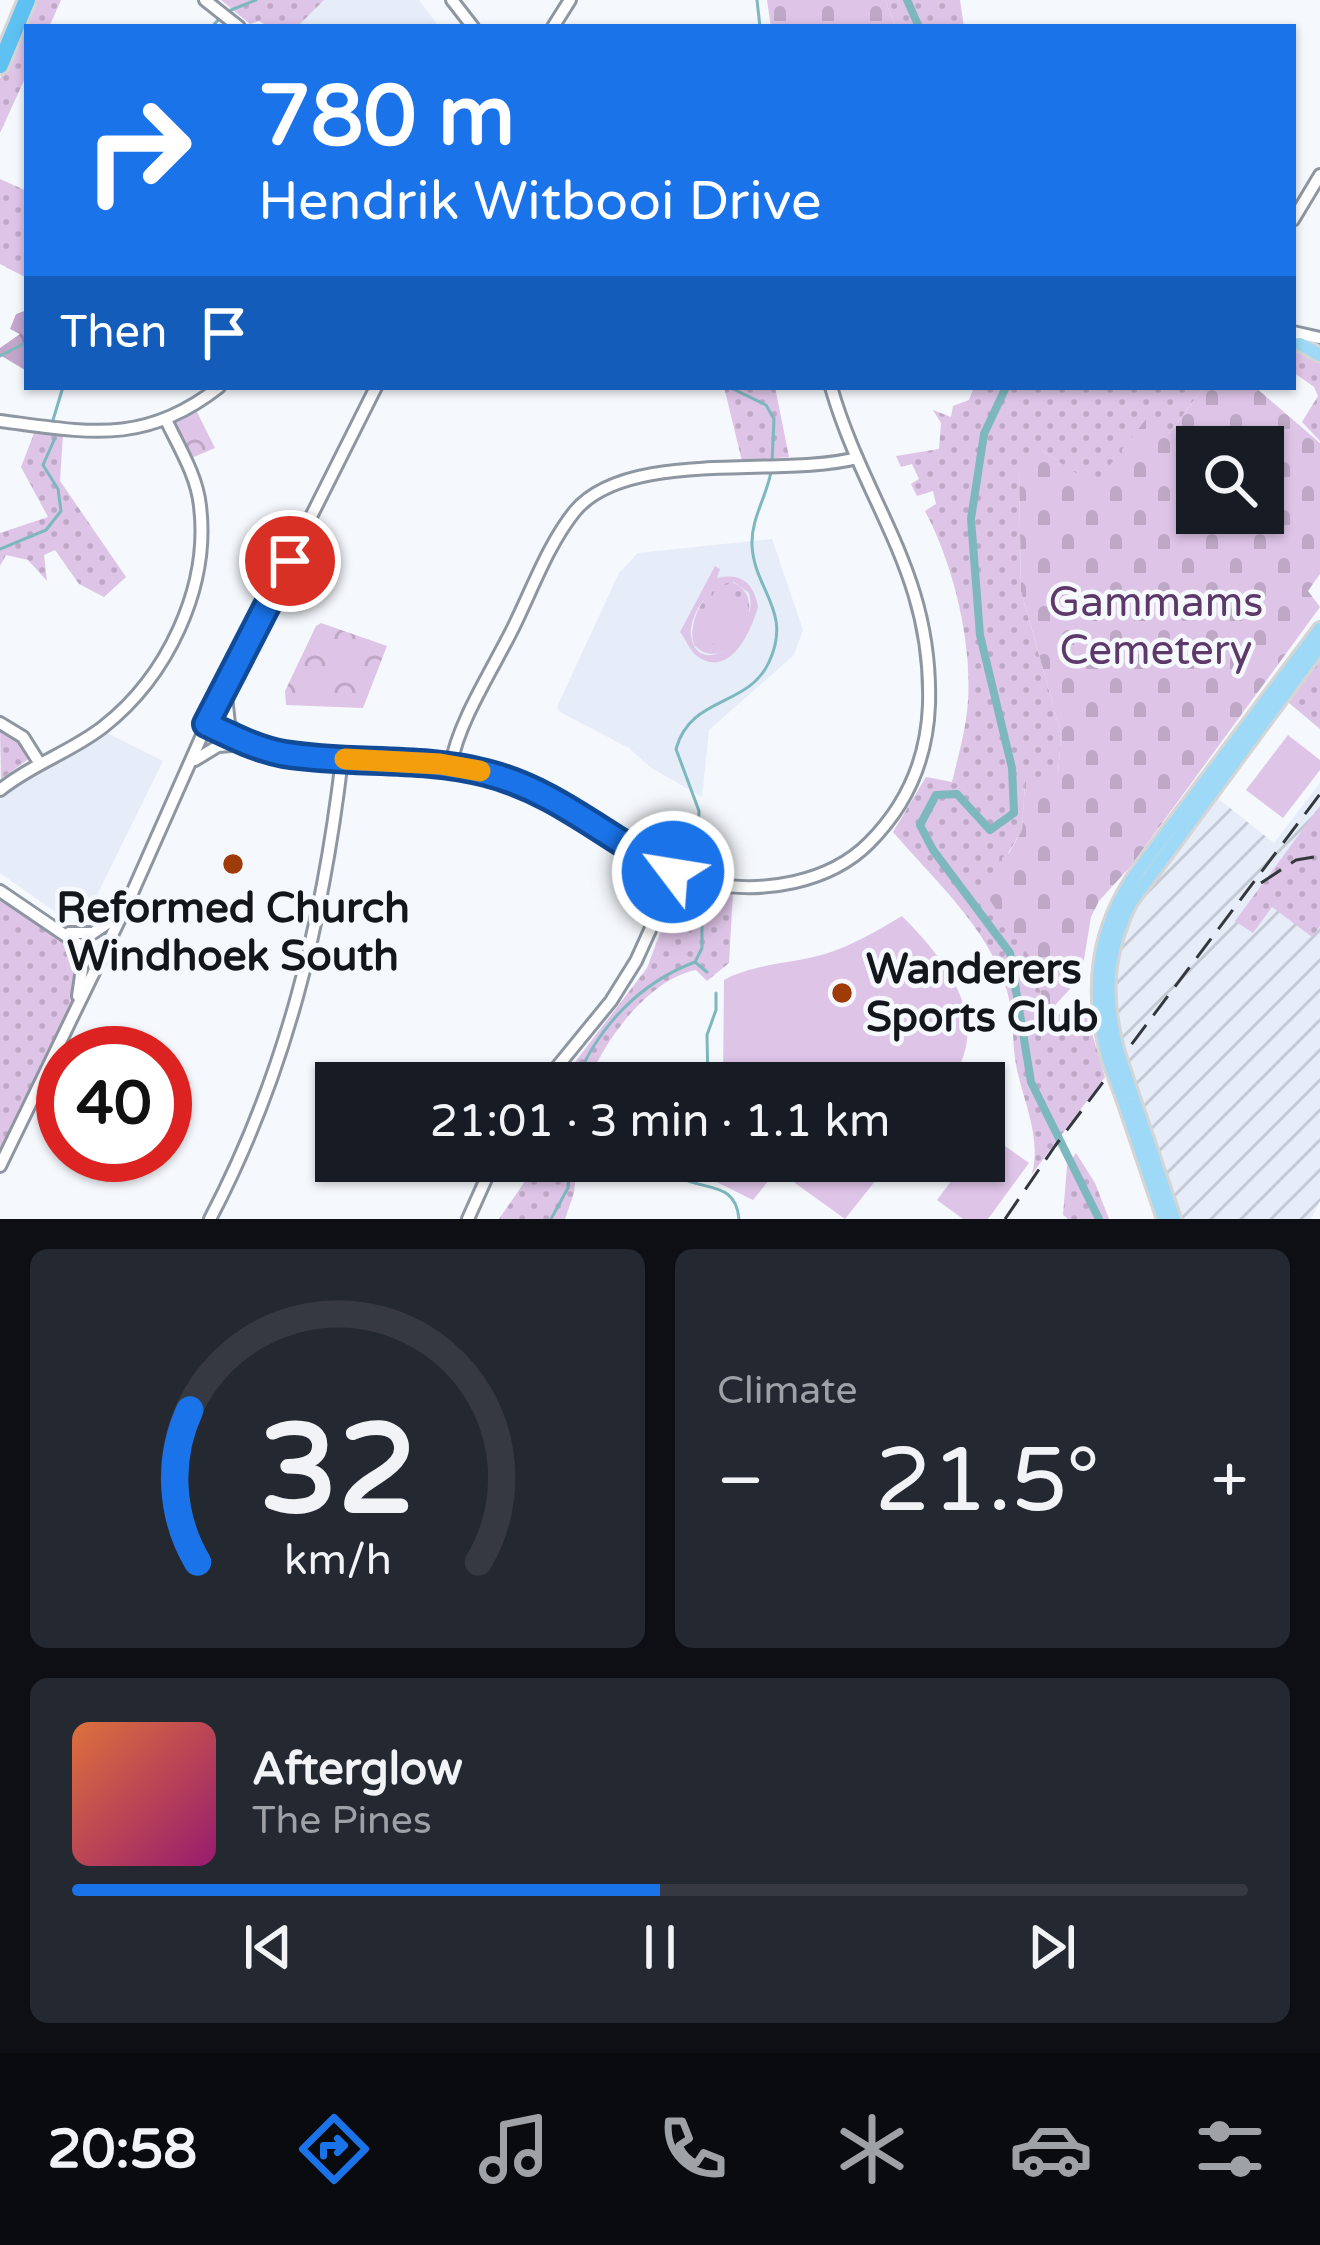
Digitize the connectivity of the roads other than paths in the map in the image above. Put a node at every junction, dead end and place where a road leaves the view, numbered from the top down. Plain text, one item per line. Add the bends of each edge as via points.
1 (27, 0) edge
2 (205, 0) edge
3 (235, 24) edge
4 (0, 65) edge
5 (1320, 175) edge
6 (1296, 215) edge
7 (214, 390) edge
8 (369, 390) edge
9 (832, 390) edge
10 (166, 420) junction
11 (0, 421) edge
12 (846, 427) junction
13 (836, 462) junction
14 (860, 464) junction
15 (1320, 628) edge
16 (1320, 646) edge
17 (227, 691) junction
18 (0, 723) edge
19 (209, 725) junction
20 (253, 745) junction
21 (453, 751) junction
22 (342, 759) junction
23 (195, 760) junction
24 (40, 764) junction
25 (445, 765) junction
26 (466, 768) junction
27 (0, 790) edge
28 (178, 791) junction
29 (627, 845) junction
30 (675, 873) junction
31 (722, 886) junction
32 (132, 890) junction
33 (0, 891) edge
34 (116, 918) junction
35 (655, 921) junction
36 (65, 934) junction
37 (98, 957) junction
38 (78, 996) junction
39 (66, 1026) edge
40 (67, 1026) edge
41 (1114, 1057) junction
42 (561, 1062) edge
43 (36, 1092) edge
44 (0, 1166) edge
45 (485, 1182) edge
46 (1172, 1217) edge
47 (210, 1219) edge
48 (468, 1219) edge

1 - 4 highway
2 - 3 street
5 - 6 street
7 - 10 street
8 - 17 street
9 - 12 street
10 - 11 street via 99,434
10 - 24 street via 200,504 185,614 131,701
12 - 13 street
12 - 14 street
13 - 14 street
13 - 21 street via 603,487 575,511 549,555
14 - 31 street via 923,616 929,679 921,761 891,817 848,861 791,883
15 - 41 main road via 1113,914 1097,988 1101,1030
16 - 41 main road via 1130,903 1107,978
17 - 19 street
17 - 20 street via 231,728
18 - 24 street via 28,741
19 - 20 street
19 - 23 street
19 - 28 street
20 - 22 street
20 - 23 street via 218,746
21 - 25 street
21 - 26 street
22 - 25 street
22 - 47 street via 320,906 284,1050
23 - 28 street
24 - 27 street
25 - 26 street
26 - 29 street via 540,791
28 - 32 street
29 - 30 street
29 - 35 street via 653,884
30 - 31 street
30 - 35 street
31 - 35 street via 689,894
32 - 34 street
32 - 37 street
33 - 36 street
34 - 36 street via 88,935
34 - 37 street
35 - 42 street via 611,1001
36 - 37 street
36 - 38 street via 81,962
37 - 38 street
37 - 40 street
38 - 39 street
41 - 46 main road, bridge
43 - 44 street
45 - 48 street

